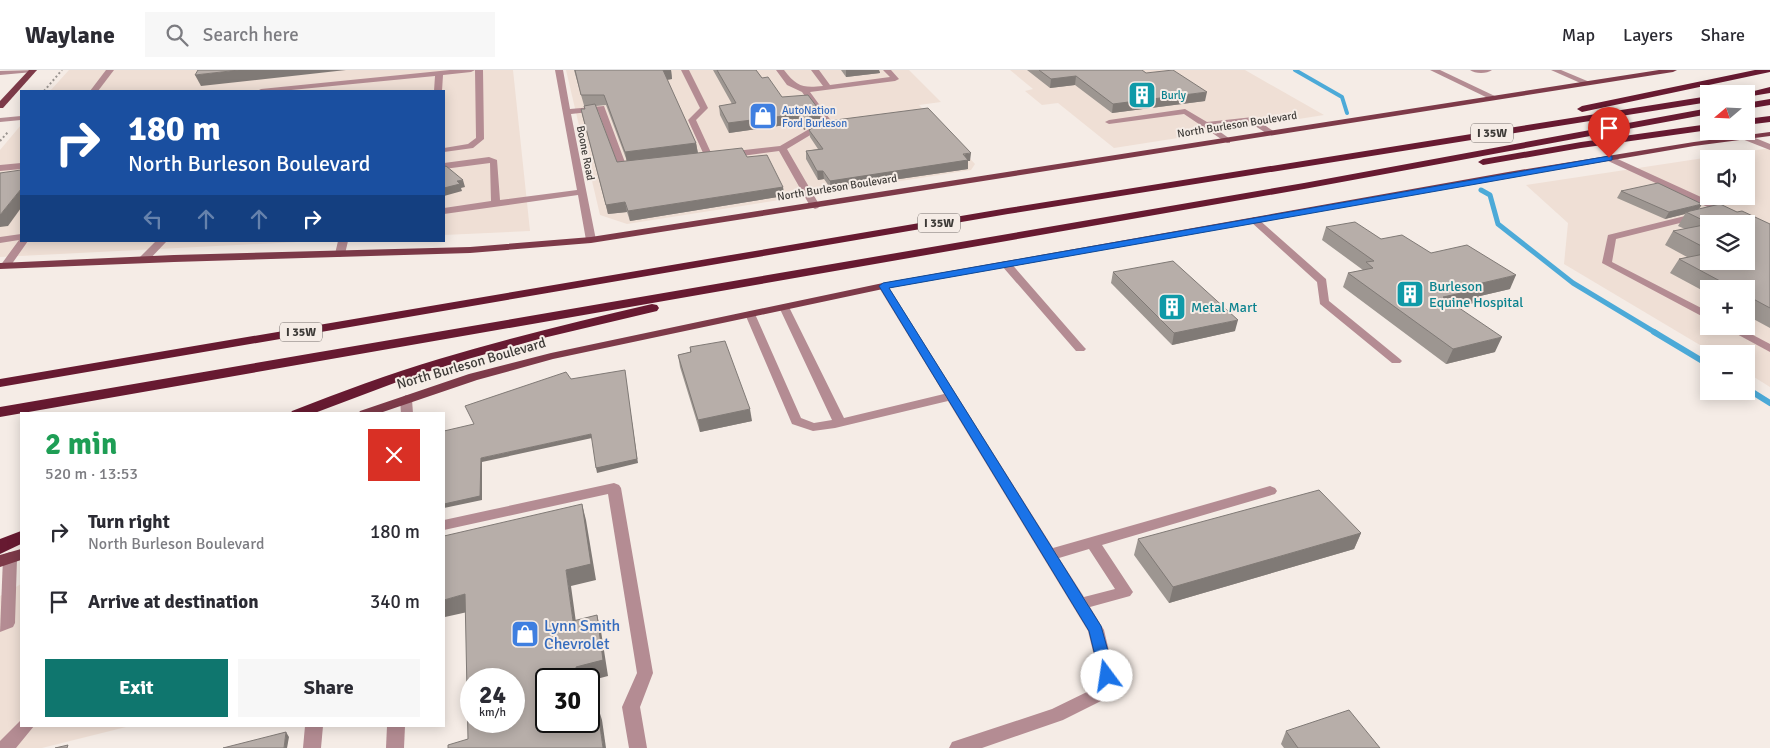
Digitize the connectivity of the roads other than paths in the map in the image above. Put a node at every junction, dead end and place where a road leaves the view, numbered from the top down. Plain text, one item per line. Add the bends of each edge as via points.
1 (33, 70) edge
2 (110, 70) edge
3 (469, 70) edge
4 (479, 70) edge
5 (559, 70) edge
6 (685, 70) edge
7 (780, 70) edge
8 (815, 70) edge
9 (887, 70) edge
10 (1434, 70) edge
11 (1474, 70) edge
12 (1488, 70) edge
13 (1555, 70) edge
14 (1672, 70) edge
15 (1767, 70) edge
16 (0, 74) edge
17 (439, 74) junction
18 (363, 80) junction
19 (1588, 84) junction
20 (828, 87) junction
21 (323, 88) edge
22 (95, 90) edge
23 (285, 90) edge
24 (361, 90) edge
25 (438, 90) edge
26 (805, 90) junction
27 (1770, 90) edge
28 (1755, 92) edge
29 (1495, 98) junction
30 (1700, 100) edge
31 (1770, 102) edge
32 (1755, 104) edge
33 (0, 106) edge
34 (566, 112) junction
35 (1700, 113) edge
36 (20, 118) edge
37 (1770, 119) edge
38 (0, 120) edge
39 (1755, 121) edge
40 (1109, 122) dead end
41 (1206, 125) junction
42 (1700, 128) edge
43 (1272, 134) junction
44 (1770, 134) edge
45 (1755, 136) edge
46 (1726, 140) edge
47 (1752, 140) edge
48 (478, 141) junction
49 (1227, 141) junction
50 (1770, 147) edge
51 (782, 148) junction
52 (445, 150) edge
53 (709, 157) junction
54 (1609, 158) junction
55 (690, 160) edge
56 (484, 161) junction
57 (20, 166) edge
58 (445, 166) edge
59 (642, 166) edge
60 (11, 167) junction
61 (0, 168) edge
62 (1276, 168) junction
63 (20, 174) edge
64 (1304, 186) junction
65 (582, 192) junction
66 (496, 203) junction
67 (815, 206) junction
68 (445, 211) edge
69 (1254, 220) junction
70 (20, 237) edge
71 (0, 240) edge
72 (590, 240) junction
73 (22, 242) edge
74 (161, 242) edge
75 (343, 242) edge
76 (340, 254) junction
77 (142, 261) junction
78 (1006, 264) junction
79 (3, 266) edge
80 (784, 276) junction
81 (883, 286) junction
82 (784, 307) junction
83 (1700, 311) edge
84 (750, 314) junction
85 (1744, 335) edge
86 (1080, 349) dead end
87 (1770, 349) edge
88 (1396, 361) dead end
89 (0, 383) edge
90 (952, 396) junction
91 (406, 399) junction
92 (0, 412) edge
93 (302, 412) edge
94 (370, 412) edge
95 (407, 412) edge
96 (840, 423) junction
97 (1270, 491) dead end
98 (445, 525) edge
99 (20, 538) edge
100 (1092, 542) junction
101 (8, 555) edge
102 (1049, 555) junction
103 (1079, 604) junction
104 (0, 626) edge
105 (24, 727) edge
106 (314, 727) edge
107 (396, 727) edge
108 (4, 748) edge
109 (312, 748) edge
110 (395, 748) edge
111 (638, 748) edge
112 (958, 748) edge

1 - 16 street
1 - 33 main road
2 - 22 street
3 - 17 street
4 - 48 street
5 - 34 street, Boone Road
6 - 53 street via 704,108 692,120
7 - 26 street via 790,83
8 - 20 street
9 - 20 street via 895,79
10 - 29 street
11 - 12 street
13 - 19 street
14 - 19 main road, North Burleson Boulevard
15 - 62 highway via 1620,102 1357,148
17 - 18 street via 400,81
17 - 25 street
18 - 21 street
18 - 24 street
19 - 29 main road, North Burleson Boulevard
20 - 26 street
21 - 23 street
26 - 51 street via 828,122
27 - 28 highway
29 - 43 main road, North Burleson Boulevard
30 - 62 highway, I 35W
31 - 32 highway
34 - 59 street via 601,108 622,168
34 - 65 street, Boone Road
35 - 64 highway, I 35W
36 - 38 street
37 - 39 highway
40 - 41 street via 1185,111
41 - 43 street via 1250,119
41 - 49 street
42 - 64 highway via 1329,188
43 - 49 main road, North Burleson Boulevard
44 - 45 main road, North Burleson Boulevard
46 - 54 main road, North Burleson Boulevard
47 - 50 street
48 - 52 street via 470,146
48 - 56 street
49 - 67 main road, North Burleson Boulevard
51 - 53 street
51 - 67 street
53 - 55 street
54 - 69 main road, North Burleson Boulevard
54 - 83 street via 1727,212 1611,237 1607,263
56 - 58 street
56 - 66 street via 494,162
57 - 60 street
60 - 61 street
60 - 63 street via 2,178
62 - 89 highway, I 35W
64 - 80 highway, I 35W
65 - 66 street
65 - 72 street, Boone Road
66 - 68 street
67 - 72 main road, North Burleson Boulevard
69 - 78 main road, North Burleson Boulevard
69 - 88 street via 1322,281 1324,302
70 - 71 street
72 - 76 main road, North Burleson Boulevard via 410,254
73 - 79 street
74 - 77 street
75 - 76 street
76 - 77 main road, North Burleson Boulevard
77 - 79 main road, North Burleson Boulevard
78 - 81 main road, North Burleson Boulevard
78 - 86 street
80 - 92 highway, I 35W
80 - 93 highway via 471,353
81 - 82 main road, North Burleson Boulevard
81 - 90 street
82 - 84 main road, North Burleson Boulevard
82 - 96 street
84 - 91 main road, North Burleson Boulevard via 551,356
84 - 96 street via 796,421 813,427
85 - 87 street
90 - 96 street
90 - 102 street
91 - 94 main road, North Burleson Boulevard
91 - 95 street
97 - 100 street
98 - 111 street via 614,488 645,673 631,707
99 - 101 highway
100 - 102 street
100 - 103 street via 1125,592
101 - 104 street via 7,623
102 - 103 street
103 - 112 street via 1096,630 1107,676 1096,696 1057,715
105 - 108 street
106 - 109 street
107 - 110 street

